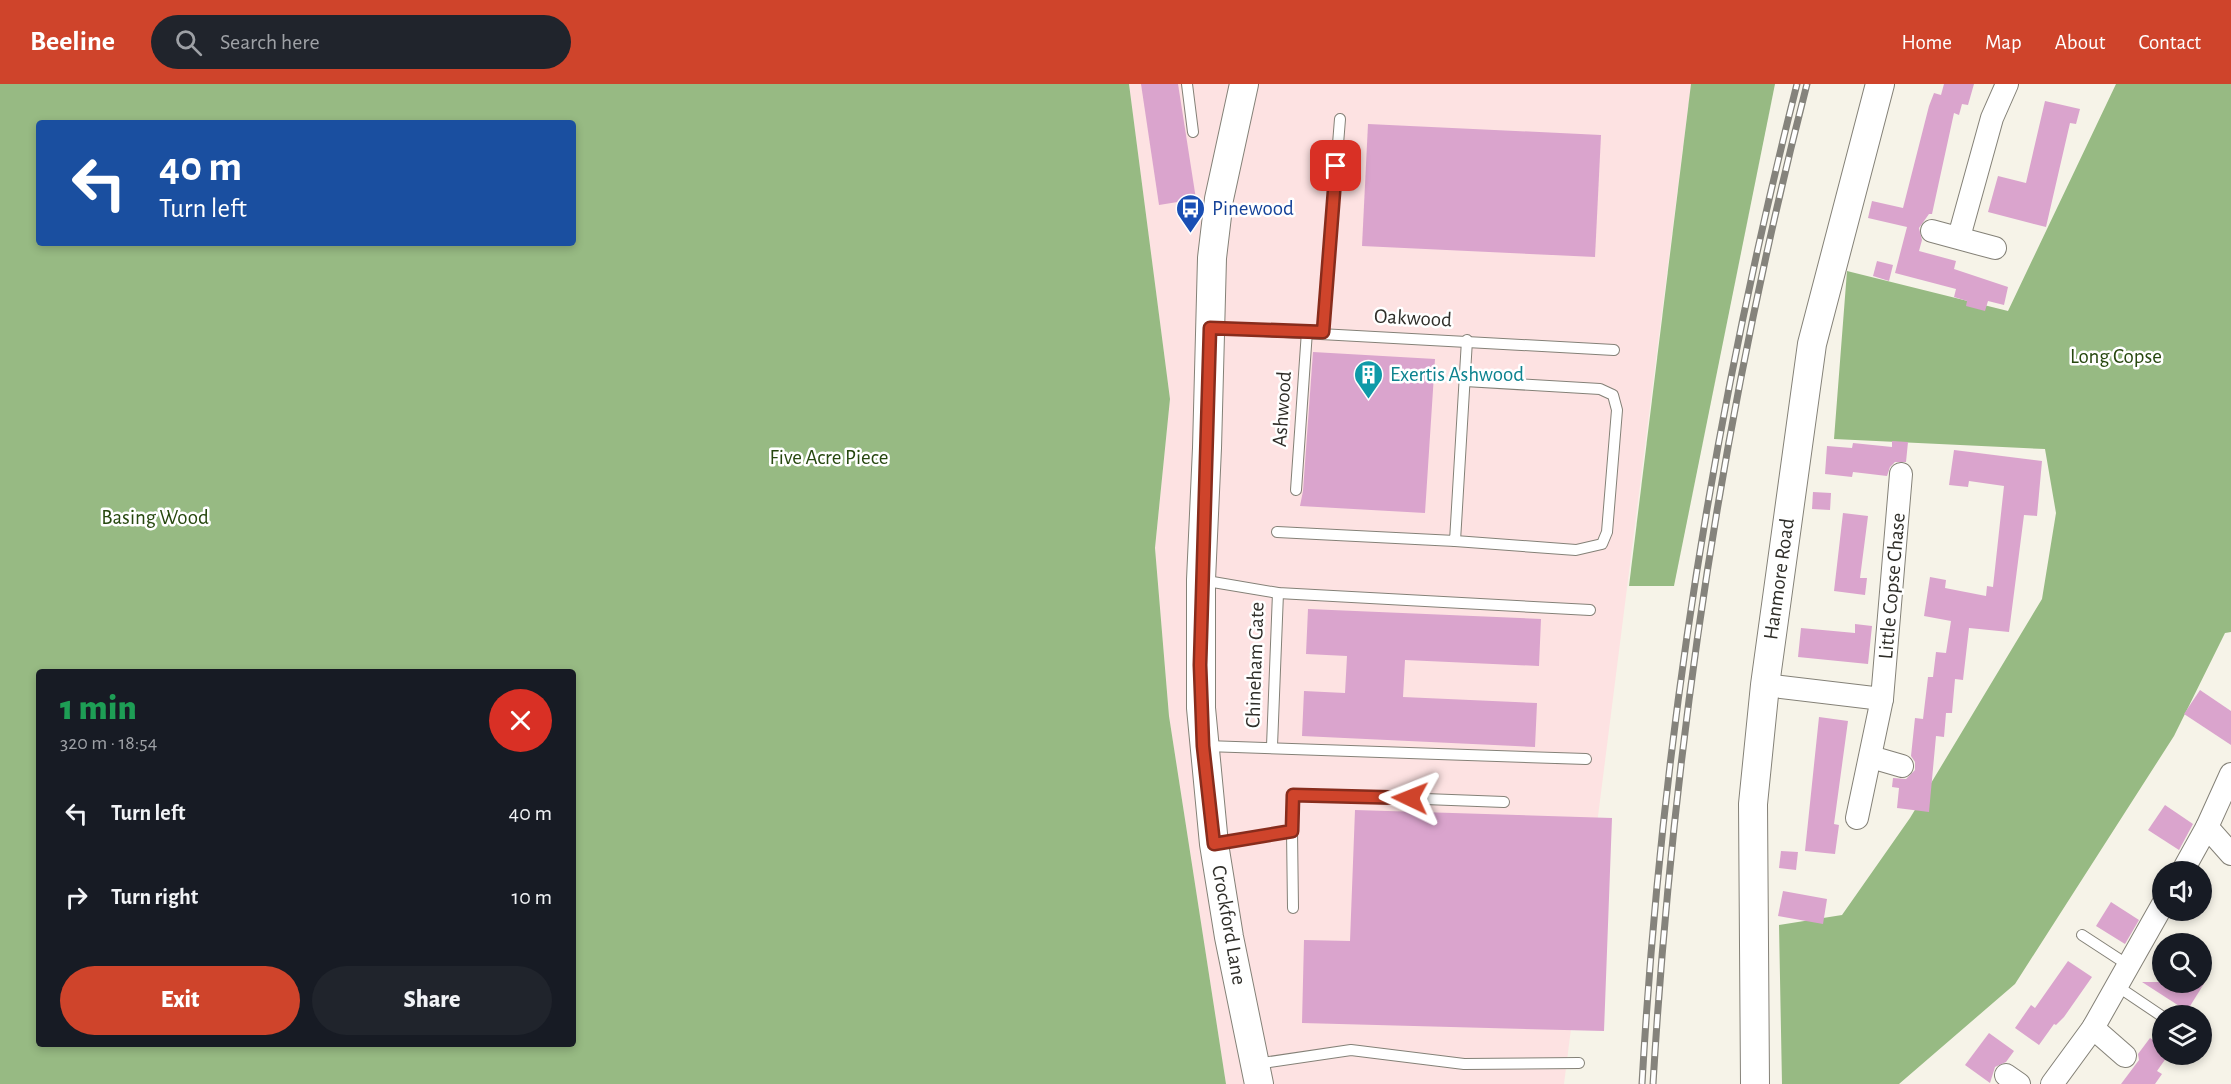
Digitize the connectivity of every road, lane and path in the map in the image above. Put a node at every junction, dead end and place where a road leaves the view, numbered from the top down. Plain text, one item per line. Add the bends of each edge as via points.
1 (1187, 84) edge
2 (1244, 84) edge
3 (1880, 84) edge
4 (2007, 84) edge
5 (1340, 119) dead end
6 (1194, 132) dead end
7 (1932, 231) dead end
8 (1959, 237) junction
9 (1995, 248) dead end
10 (1210, 328) junction
11 (1307, 331) junction
12 (1323, 332) junction
13 (1467, 340) junction
14 (1614, 350) dead end
15 (1465, 381) junction
16 (1901, 474) dead end
17 (1296, 490) dead end
18 (1277, 532) dead end
19 (1455, 541) junction
20 (1201, 580) junction
21 (1278, 593) junction
22 (1590, 610) dead end
23 (1765, 685) junction
24 (1882, 699) junction
25 (1203, 746) junction
26 (1272, 746) junction
27 (1871, 757) junction
28 (1586, 759) dead end
29 (1902, 766) dead end
30 (2231, 774) edge
31 (1504, 802) dead end
32 (1857, 818) dead end
33 (2208, 827) junction
34 (1292, 831) junction
35 (1214, 844) junction
36 (2231, 854) edge
37 (2188, 861) edge
38 (1293, 908) dead end
39 (2153, 921) edge
40 (2082, 935) dead end
41 (2128, 965) junction
42 (2117, 986) junction
43 (2152, 1010) edge
44 (2093, 1028) junction
45 (2125, 1056) dead end
46 (1579, 1063) dead end
47 (1257, 1074) edge
48 (1755, 1084) edge
49 (2052, 1084) edge

1 - 6 lane
2 - 10 street, Crockford Lane via 1219,199
3 - 23 street, Hanmore Road via 1812,344
4 - 8 street via 1992,118
5 - 12 lane
7 - 8 street
8 - 9 street
10 - 11 lane, Oakwood
10 - 20 street, Crockford Lane
11 - 12 lane, Oakwood
11 - 17 lane, Ashwood
12 - 13 lane, Oakwood
13 - 14 lane, Oakwood
13 - 15 lane
15 - 19 lane
15 - 19 lane via 1600,389 1613,395 1617,410 1607,532 1602,544 1576,550
16 - 24 street, Little Copse Chase
18 - 19 lane
20 - 21 lane, Chineham Gate
20 - 25 street, Crockford Lane
21 - 22 lane
21 - 26 lane, Chineham Gate
23 - 24 street
23 - 48 street, Hanmore Road via 1753,804
24 - 27 street, Little Copse Chase
25 - 26 lane, Chineham Gate
25 - 35 street, Crockford Lane
26 - 28 lane
27 - 29 street
27 - 32 street, Little Copse Chase
30 - 33 street
31 - 34 lane via 1293,795
33 - 36 street
33 - 37 street
34 - 35 lane
34 - 38 lane
35 - 47 street, Crockford Lane
39 - 41 street
40 - 41 lane
41 - 42 street
42 - 43 lane
42 - 44 street
44 - 45 street
44 - 49 street
46 - 47 lane via 1464,1064 1351,1050

